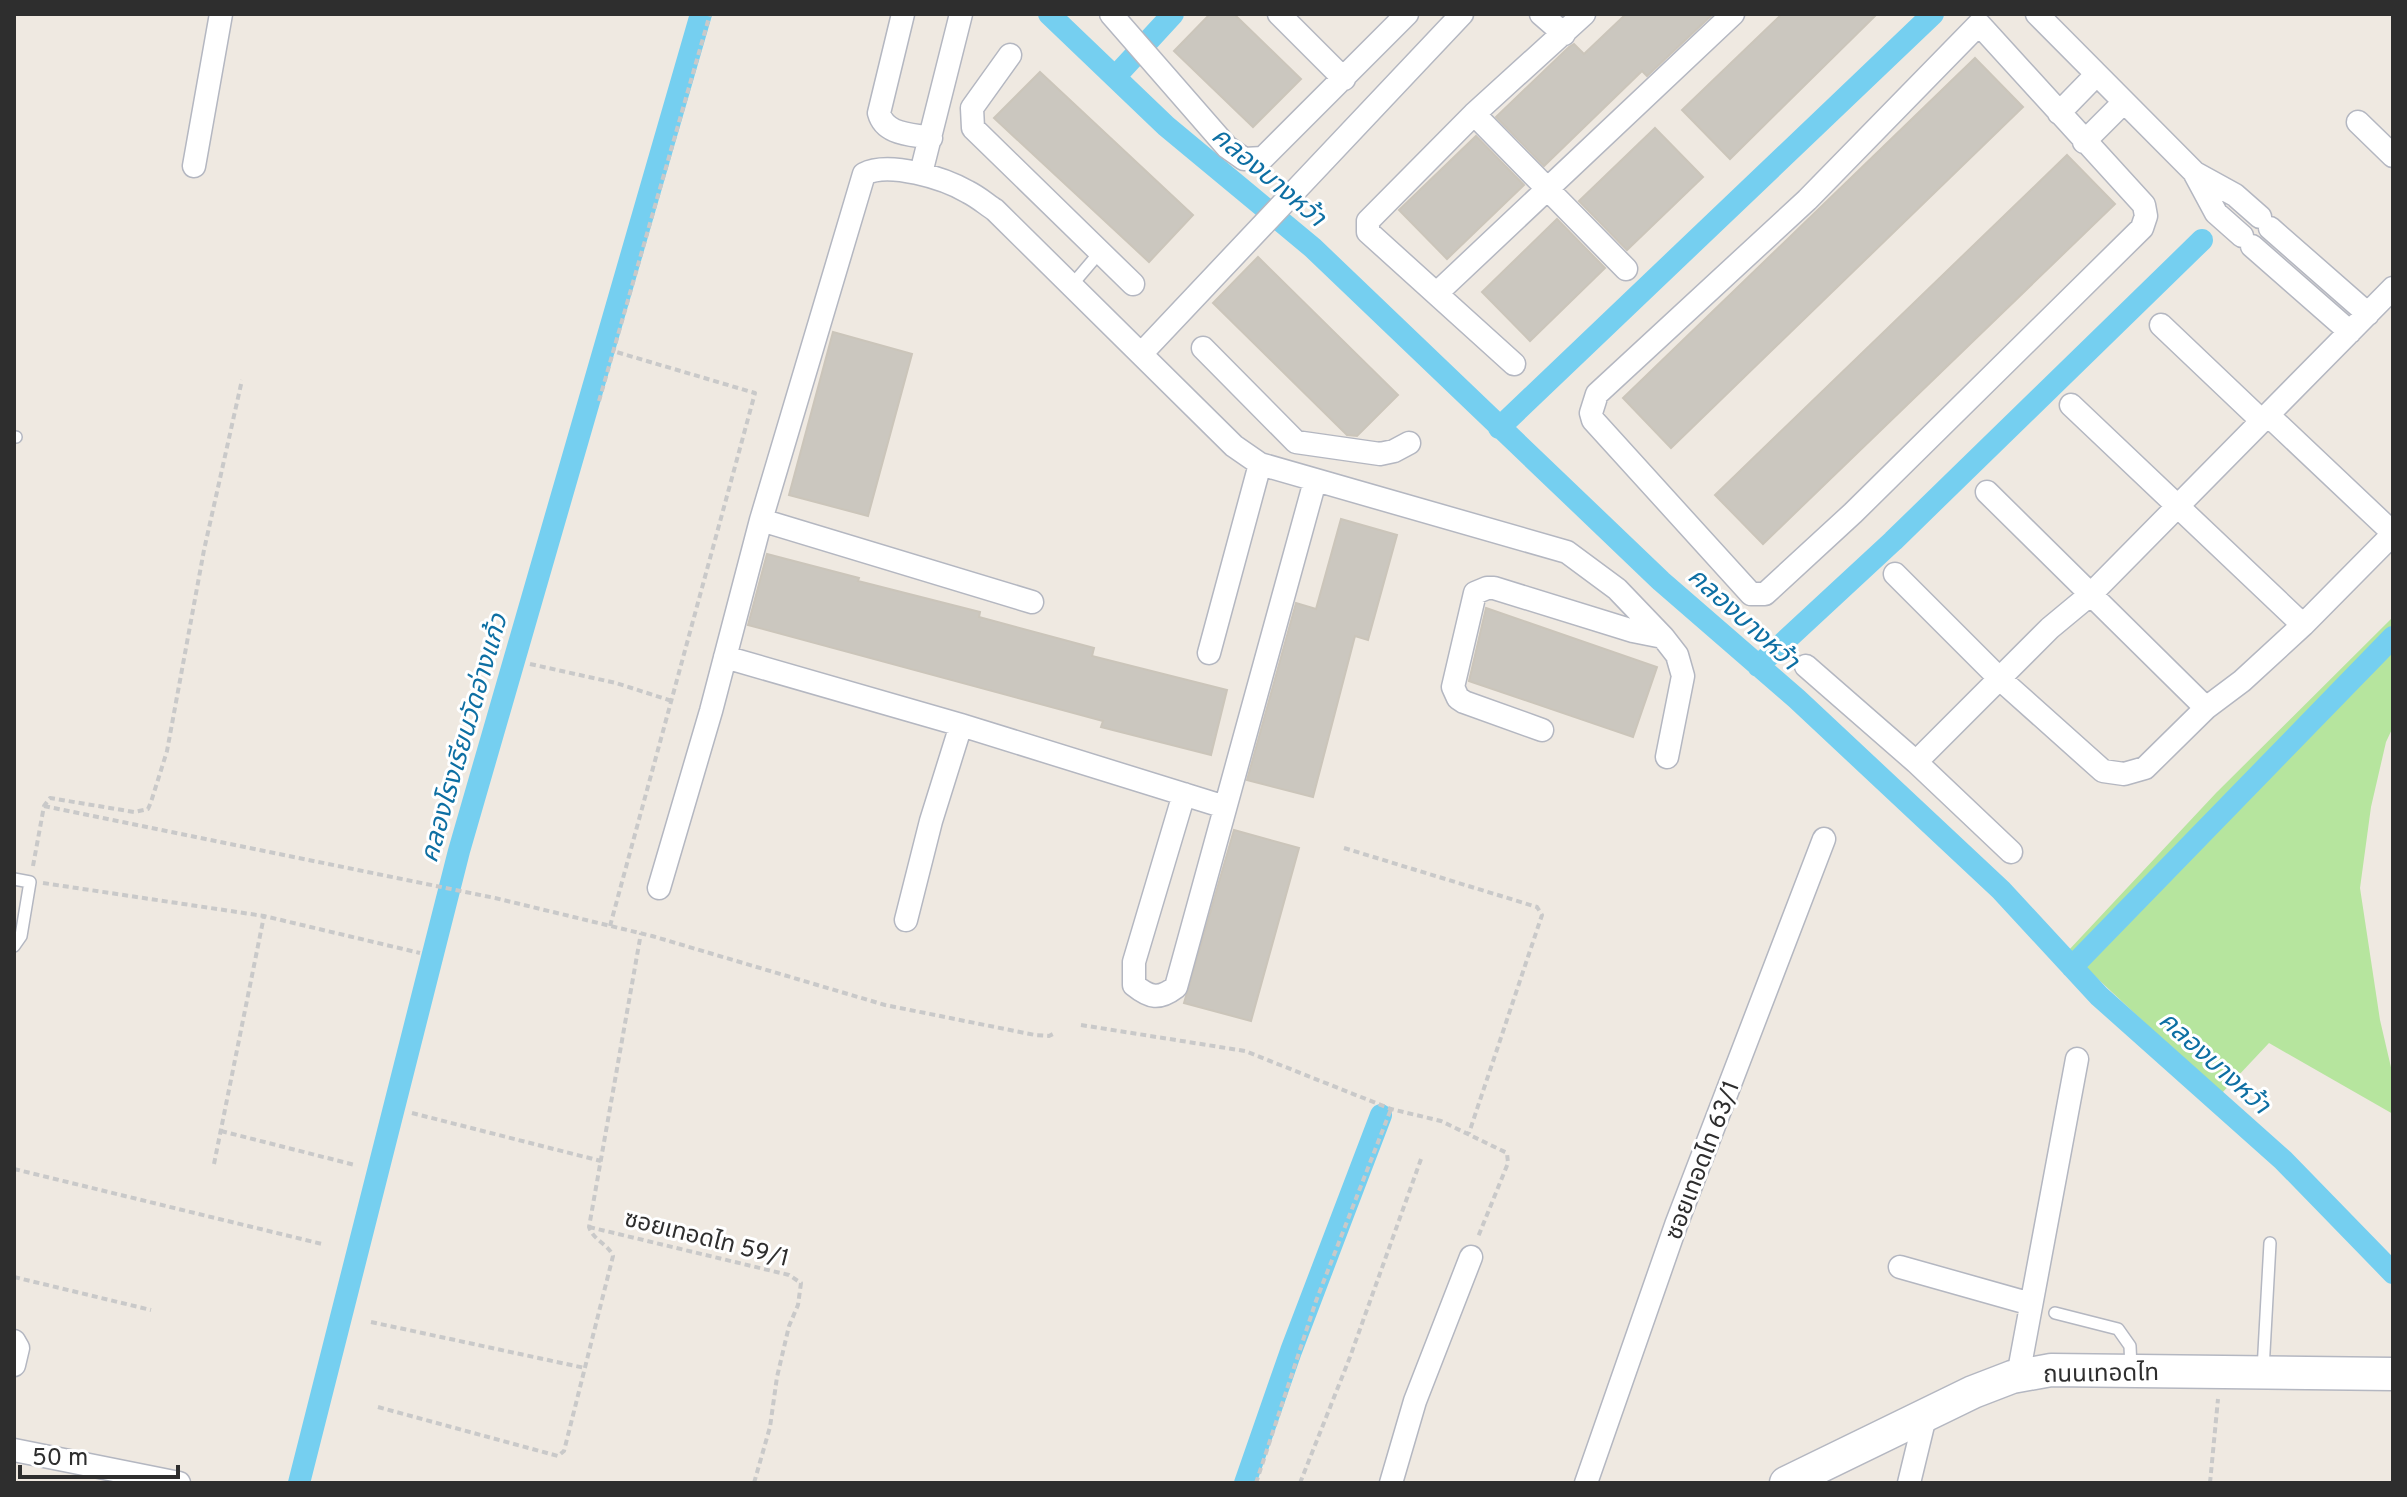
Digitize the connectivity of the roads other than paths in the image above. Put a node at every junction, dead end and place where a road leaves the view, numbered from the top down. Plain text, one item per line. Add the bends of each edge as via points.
1 (221, 14) edge
2 (903, 14) edge
3 (961, 14) edge
4 (1111, 14) edge
5 (1279, 14) edge
6 (1407, 14) edge
7 (1462, 14) edge
8 (1541, 14) edge
9 (1584, 14) edge
10 (1733, 14) edge
11 (2037, 14) edge
12 (1564, 34) junction
13 (1010, 55) dead end
14 (2096, 75) junction
15 (1344, 79) junction
16 (2123, 103) junction
17 (2059, 113) junction
18 (1474, 114) junction
19 (2358, 122) dead end
20 (931, 138) junction
21 (2084, 142) junction
22 (2393, 156) edge
23 (194, 166) dead end
24 (921, 173) junction
25 (2195, 173) junction
26 (1546, 190) junction
27 (1100, 252) junction
28 (1626, 269) dead end
29 (1133, 284) dead end
30 (1071, 286) junction
31 (2393, 288) edge
32 (1437, 293) junction
33 (2368, 314) junction
34 (2161, 325) dead end
35 (2350, 332) junction
36 (1203, 348) dead end
37 (1141, 354) junction
38 (1514, 364) dead end
39 (2071, 405) dead end
40 (2265, 418) junction
41 (1409, 443) dead end
42 (1290, 458) junction
43 (1260, 464) junction
44 (1315, 481) junction
45 (1987, 492) dead end
46 (2178, 506) junction
47 (761, 520) junction
48 (2393, 534) edge
49 (1895, 574) dead end
50 (2091, 594) junction
51 (1032, 602) dead end
52 (2303, 625) junction
53 (1663, 637) junction
54 (1209, 653) dead end
55 (725, 657) junction
56 (1806, 666) dead end
57 (2000, 679) junction
58 (2206, 708) junction
59 (961, 725) junction
60 (1542, 730) dead end
61 (1667, 757) dead end
62 (1916, 762) junction
63 (1184, 794) junction
64 (1225, 807) junction
65 (1824, 839) dead end
66 (2011, 852) dead end
67 (14, 879) edge
68 (659, 888) dead end
69 (906, 920) dead end
70 (14, 946) edge
71 (2077, 1059) dead end
72 (2270, 1243) dead end
73 (1471, 1257) road end
74 (1900, 1267) dead end
75 (2031, 1304) junction
76 (2055, 1313) dead end
77 (14, 1341) edge
78 (14, 1365) edge
79 (2132, 1371) junction
80 (2262, 1373) junction
81 (2393, 1374) edge
82 (2018, 1376) junction
83 (1925, 1417) junction
84 (14, 1450) edge
85 (179, 1483) edge
86 (1391, 1483) edge
87 (1586, 1483) edge
88 (1786, 1483) edge
89 (1909, 1483) edge

1 - 23 street
2 - 20 street via 879,113 891,130
3 - 20 street
4 - 15 street via 1227,147 1244,159 1263,158
5 - 15 street
6 - 15 street
7 - 37 street
8 - 12 street
9 - 12 street
10 - 26 street
11 - 14 street
12 - 18 street
13 - 27 street via 972,108 973,128
14 - 16 street
14 - 17 street
16 - 21 street
16 - 25 street
17 - 21 street
17 - 21 street via 1979,24 1807,200 1597,394 1593,420 1746,590 1765,594 2142,228 2144,205
18 - 26 street
18 - 32 street via 1366,227
19 - 22 street
20 - 24 street
24 - 30 street via 967,191 995,210
24 - 47 street via 876,169 864,174
25 - 33 street via 2235,195
25 - 35 street via 2216,213
26 - 28 street
26 - 32 street
27 - 29 street
27 - 30 lane
30 - 37 street
31 - 33 street
32 - 38 street
33 - 35 street
34 - 40 street
35 - 40 street
36 - 42 street
37 - 43 street via 1234,446
39 - 46 street
40 - 46 street
40 - 48 street
41 - 42 street via 1380,454
42 - 43 street
42 - 44 street
43 - 54 street
44 - 53 street via 1567,552 1617,589
44 - 64 street
45 - 50 street
46 - 50 street
46 - 52 street
47 - 51 street
47 - 55 street
48 - 52 street
49 - 57 street
50 - 57 street
50 - 58 street
52 - 58 street
53 - 60 street via 1494,588 1475,593 1455,693 1464,702
53 - 61 street via 1677,655 1683,676
55 - 59 street
55 - 68 street
56 - 62 street
57 - 58 street via 2103,771 2124,774 2145,768
57 - 62 street
59 - 63 street
59 - 69 street
62 - 66 street
63 - 64 street
63 - 64 street via 1134,962 1134,985 1153,996 1176,987
65 - 87 street, ซอยเทอดไท 63/1 via 1676,1225
67 - 70 lane via 30,882 21,936
71 - 75 street
72 - 80 lane
73 - 86 street via 1415,1401
74 - 75 street
75 - 82 street
76 - 79 lane via 2118,1329 2130,1346
77 - 78 street
79 - 80 main road, ถนนเทอดไท
79 - 82 main road, ถนนเทอดไท via 2051,1370
80 - 81 main road, ถนนเทอดไท
82 - 83 main road, ถนนเทอดไท
83 - 88 main road, ถนนเทอดไท
83 - 89 street
84 - 85 street

